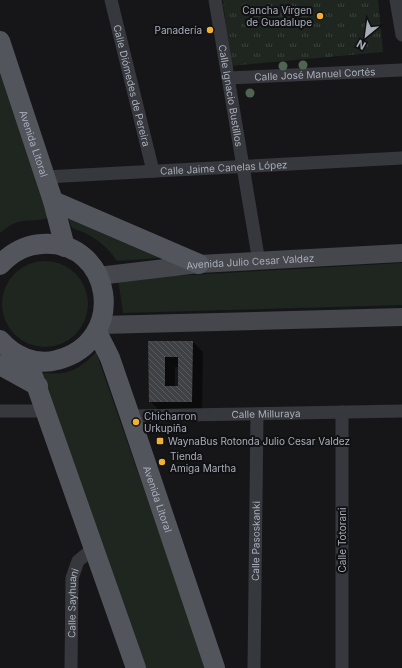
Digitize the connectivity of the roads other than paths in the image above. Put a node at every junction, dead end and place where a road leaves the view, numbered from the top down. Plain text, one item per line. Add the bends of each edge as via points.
1 (111, 0) edge
2 (215, 0) edge
3 (396, 0) edge
4 (402, 35) edge
5 (0, 42) edge
6 (402, 70) edge
7 (228, 78) junction
8 (402, 158) edge
9 (243, 167) junction
10 (153, 172) junction
11 (45, 177) junction
12 (53, 201) junction
13 (65, 247) junction
14 (402, 253) edge
15 (259, 262) junction
16 (199, 264) junction
17 (0, 265) edge
18 (98, 276) junction
19 (402, 317) edge
20 (99, 328) junction
21 (0, 340) edge
22 (27, 359) junction
23 (0, 365) edge
24 (38, 386) junction
25 (0, 411) edge
26 (47, 411) junction
27 (402, 411) edge
28 (342, 412) junction
29 (257, 414) junction
30 (130, 416) junction
31 (95, 547) junction
32 (71, 668) edge
33 (136, 668) edge
34 (215, 668) edge
35 (254, 668) edge
36 (342, 668) edge

1 - 10 street, Calle Diómedes de Pereira
2 - 7 street, Calle Ignacio Bustillos
3 - 4 street
5 - 11 main road, Avenida Litoral
6 - 7 street, Calle José Manuel Cortés
7 - 9 street, Calle Ignacio Bustillos
8 - 9 street, Calle Jaime Canelas López
9 - 10 street, Calle Jaime Canelas López
9 - 15 street, Calle Ignacio Bustillos
10 - 11 street, Calle Jaime Canelas López
11 - 12 main road, Avenida Litoral
12 - 13 main road, Avenida Litoral
12 - 16 main road
13 - 17 main road via 47,244 25,247
13 - 18 main road via 84,258
14 - 15 main road, Avenida Julio Cesar Valdez
15 - 16 main road, Avenida Julio Cesar Valdez
16 - 18 main road, Avenida Julio Cesar Valdez
18 - 20 main road via 105,300
19 - 20 main road
20 - 22 main road via 84,348 66,358 40,362
20 - 30 main road, Avenida Litoral
21 - 22 main road via 16,354
22 - 24 main road
23 - 24 main road
24 - 26 main road
25 - 26 street
26 - 31 main road
27 - 28 street, Calle Milluraya
28 - 29 street, Calle Milluraya
28 - 36 street, Calle Totorani
29 - 30 street, Calle Milluraya
29 - 35 street, Calle Pasoskanki
30 - 34 main road, Avenida Litoral
31 - 32 street, Calle Sayhuani via 78,561 72,578
31 - 33 main road

